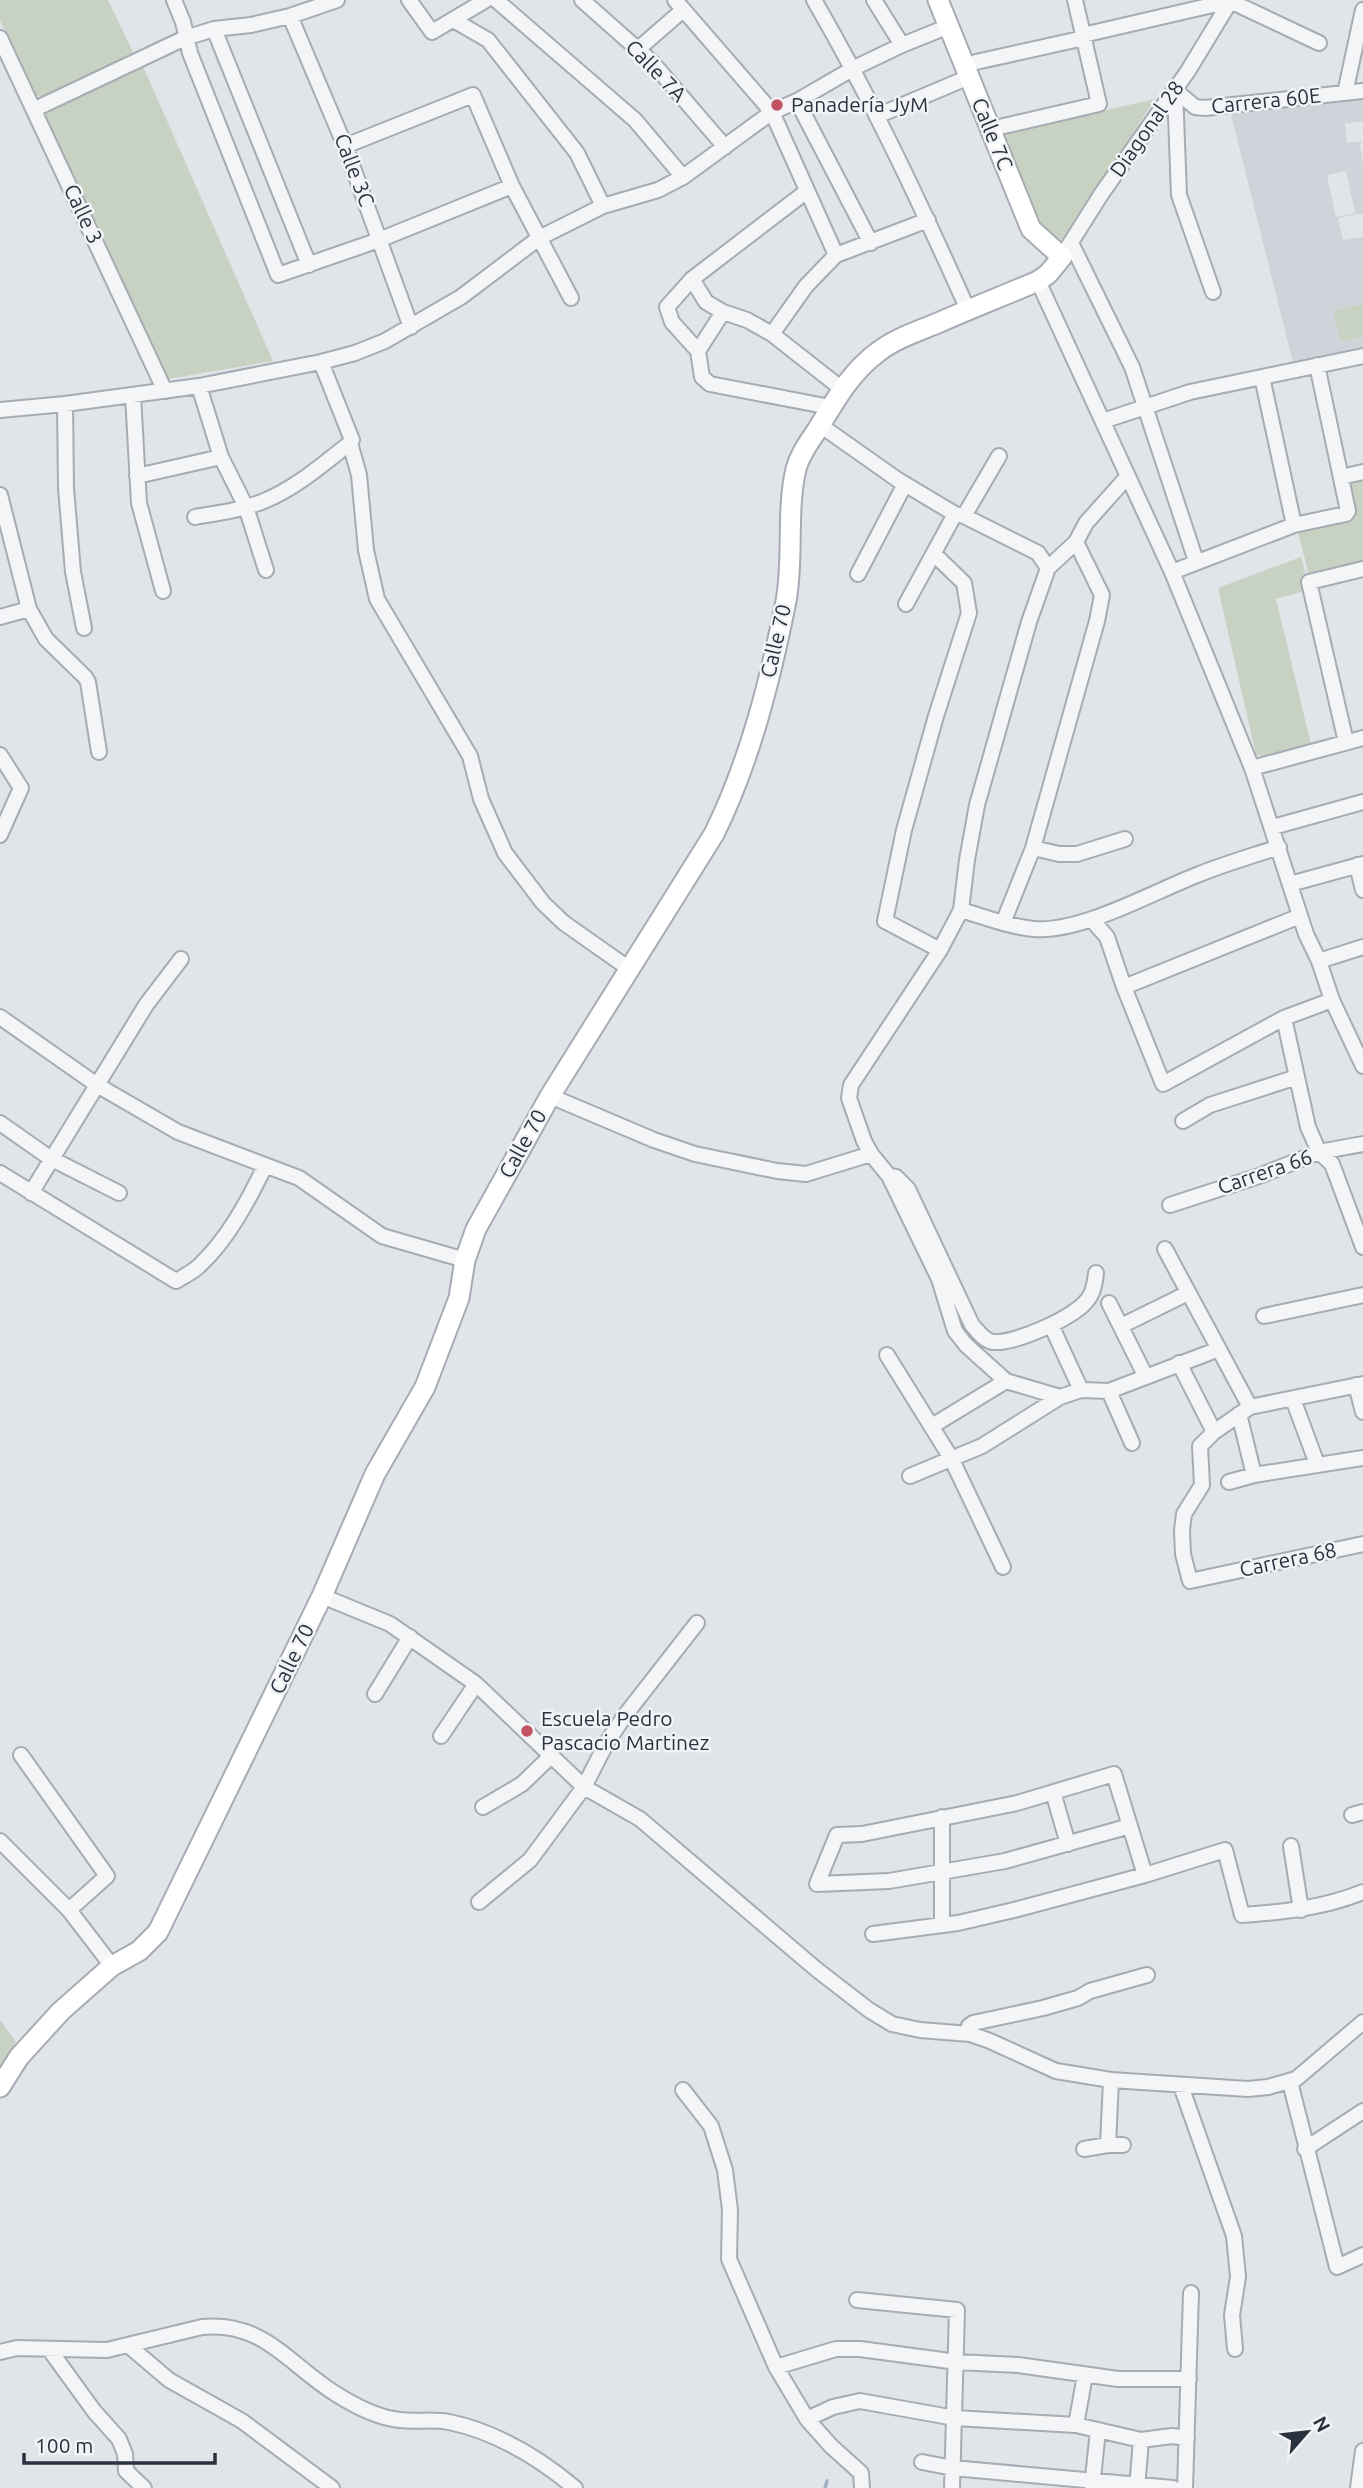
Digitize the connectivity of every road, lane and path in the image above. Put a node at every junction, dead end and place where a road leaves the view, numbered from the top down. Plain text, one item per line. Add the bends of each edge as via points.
1 (174, 0) edge
2 (337, 0) edge
3 (409, 0) edge
4 (486, 0) edge
5 (496, 0) edge
6 (582, 0) edge
7 (814, 0) edge
8 (874, 0) edge
9 (938, 0) edge
10 (1075, 0) edge
11 (1231, 0) edge
12 (679, 5) edge
13 (1363, 10) edge
14 (289, 16) junction
15 (455, 20) junction
16 (949, 26) junction
17 (214, 29) junction
18 (0, 37) edge
19 (1083, 37) junction
20 (185, 38) junction
21 (1319, 43) dead end
22 (901, 45) junction
23 (637, 50) junction
24 (854, 68) junction
25 (972, 69) junction
26 (1175, 90) junction
27 (1363, 91) edge
28 (1345, 93) junction
29 (797, 101) junction
30 (35, 109) junction
31 (772, 112) junction
32 (877, 116) junction
33 (990, 129) junction
34 (345, 146) junction
35 (725, 147) junction
36 (683, 177) junction
37 (512, 186) junction
38 (807, 191) junction
39 (603, 206) junction
40 (928, 220) junction
41 (539, 238) junction
42 (379, 240) junction
43 (870, 243) junction
44 (1067, 250) junction
45 (836, 255) junction
46 (309, 265) junction
47 (692, 279) junction
48 (1038, 281) junction
49 (1213, 292) dead end
50 (571, 298) dead end
51 (968, 310) junction
52 (723, 312) junction
53 (411, 327) junction
54 (772, 334) junction
55 (698, 351) junction
56 (1363, 356) edge
57 (321, 362) junction
58 (1317, 365) junction
59 (1262, 377) junction
60 (199, 386) junction
61 (842, 389) junction
62 (165, 391) junction
63 (133, 395) junction
64 (65, 404) junction
65 (830, 407) junction
66 (1145, 407) junction
67 (0, 410) edge
68 (1103, 421) junction
69 (820, 425) junction
70 (350, 443) junction
71 (999, 456) dead end
72 (221, 457) junction
73 (1363, 472) edge
74 (137, 476) junction
75 (1128, 477) junction
76 (1341, 477) junction
77 (905, 484) junction
78 (0, 495) edge
79 (246, 506) junction
80 (960, 515) junction
81 (195, 517) dead end
82 (1294, 525) junction
83 (1076, 542) junction
84 (935, 555) junction
85 (1196, 561) junction
86 (1048, 568) junction
87 (1363, 569) edge
88 (266, 570) dead end
89 (1172, 572) junction
90 (858, 574) dead end
91 (163, 591) dead end
92 (906, 604) dead end
93 (29, 608) junction
94 (0, 617) edge
95 (83, 628) dead end
96 (1363, 738) edge
97 (1346, 742) junction
98 (99, 752) dead end
99 (0, 755) edge
100 (1252, 768) junction
101 (1363, 802) edge
102 (1273, 827) junction
103 (0, 835) edge
104 (1125, 839) dead end
105 (1279, 847) junction
106 (1033, 848) junction
107 (1360, 865) edge
108 (1290, 884) junction
109 (1363, 890) edge
110 (961, 910) junction
111 (1300, 916) junction
112 (1092, 920) junction
113 (1003, 923) junction
114 (1363, 949) edge
115 (940, 950) junction
116 (181, 959) dead end
117 (1319, 961) junction
118 (628, 968) junction
119 (1124, 987) junction
120 (1332, 1000) junction
121 (0, 1017) edge
122 (1284, 1018) junction
123 (1361, 1056) edge
124 (1297, 1077) junction
125 (97, 1085) junction
126 (550, 1097) junction
127 (1183, 1121) dead end
128 (0, 1123) edge
129 (1363, 1144) edge
130 (1319, 1152) junction
131 (871, 1154) junction
132 (50, 1158) junction
133 (265, 1166) junction
134 (0, 1173) edge
135 (889, 1176) junction
136 (31, 1193) junction
137 (119, 1193) dead end
138 (1170, 1205) dead end
139 (1363, 1247) edge
140 (1165, 1249) dead end
141 (465, 1260) junction
142 (1096, 1273) dead end
143 (1188, 1293) junction
144 (1363, 1295) edge
145 (1110, 1303) dead end
146 (1264, 1316) dead end
147 (1051, 1325) junction
148 (1121, 1326) junction
149 (1219, 1349) junction
150 (887, 1355) dead end
151 (1179, 1363) junction
152 (1145, 1376) junction
153 (1006, 1381) junction
154 (1359, 1385) edge
155 (1081, 1390) junction
156 (1109, 1391) junction
157 (1060, 1397) junction
158 (1293, 1399) junction
159 (1245, 1410) junction
160 (1363, 1412) edge
161 (932, 1426) junction
162 (1214, 1432) junction
163 (1132, 1443) dead end
164 (951, 1458) junction
165 (1363, 1458) edge
166 (1317, 1464) junction
167 (1254, 1475) junction
168 (910, 1476) dead end
169 (1229, 1482) dead end
170 (1363, 1544) edge
171 (1003, 1567) dead end
172 (322, 1596) junction
173 (697, 1623) dead end
174 (410, 1637) junction
175 (476, 1684) junction
176 (375, 1694) dead end
177 (441, 1736) dead end
178 (22, 1755) dead end
179 (550, 1757) junction
180 (584, 1787) junction
181 (1053, 1792) junction
182 (483, 1807) dead end
183 (942, 1816) junction
184 (1130, 1826) junction
185 (0, 1841) edge
186 (1068, 1844) junction
187 (1291, 1846) dead end
188 (943, 1871) junction
189 (1145, 1875) junction
190 (1363, 1892) edge
191 (479, 1902) dead end
192 (69, 1910) junction
193 (1301, 1910) junction
194 (942, 1923) junction
195 (873, 1934) dead end
196 (112, 1966) junction
197 (1147, 1975) dead end
198 (1363, 2023) edge
199 (971, 2034) junction
200 (1111, 2080) junction
201 (1290, 2082) junction
202 (1181, 2086) junction
203 (0, 2087) edge
204 (683, 2090) dead end
205 (1363, 2111) edge
206 (1108, 2144) junction
207 (1123, 2145) dead end
208 (1084, 2149) dead end
209 (1306, 2149) junction
210 (1363, 2255) edge
211 (1191, 2293) dead end
212 (857, 2300) dead end
213 (129, 2346) junction
214 (49, 2349) junction
215 (1235, 2349) dead end
216 (0, 2352) edge
217 (957, 2362) junction
218 (776, 2367) junction
219 (1085, 2375) junction
220 (1189, 2379) junction
221 (955, 2418) junction
222 (807, 2419) junction
223 (1076, 2424) junction
224 (1098, 2430) junction
225 (1187, 2438) junction
226 (1141, 2440) junction
227 (1363, 2451) edge
228 (922, 2462) dead end
229 (953, 2468) junction
230 (1047, 2483) edge
231 (1092, 2485) edge
232 (1137, 2487) edge
233 (144, 2488) edge
234 (332, 2488) edge
235 (575, 2488) edge
236 (862, 2488) edge
237 (952, 2488) edge
238 (1173, 2488) edge
239 (1185, 2488) edge
240 (1359, 2488) edge

1 - 20 street
2 - 14 street
3 - 15 street via 432,32
4 - 15 street
5 - 36 street via 635,120
6 - 23 street, Calle 7A
7 - 24 street
8 - 22 street
9 - 16 street, Calle 7C
10 - 19 street
11 - 19 street
11 - 21 street
11 - 26 street, Diagonal 28
12 - 23 street
12 - 31 street
13 - 28 street
14 - 17 street
14 - 34 street, Calle 3C
15 - 39 street via 488,40 577,153
16 - 22 street
16 - 25 street, Calle 7C
17 - 20 street
17 - 46 street
18 - 30 street, Calle 3
19 - 25 street
19 - 33 street via 1099,104
20 - 30 street
20 - 46 street via 278,275
22 - 24 street
23 - 35 street, Calle 7A
24 - 29 street
24 - 32 street
25 - 32 street
25 - 33 street, Calle 7C
26 - 28 street, Carrera 60E via 1195,107 1205,108
26 - 44 street, Diagonal 28
26 - 49 street via 1179,195
27 - 28 street, Carrera 60E
29 - 31 street
29 - 43 street
30 - 62 street, Calle 3
31 - 35 street
31 - 38 street
32 - 40 street
33 - 44 street, Calle 7C via 1031,229
34 - 37 street via 472,95
34 - 42 street, Calle 3C
35 - 36 street
36 - 39 street via 658,190
37 - 41 street
37 - 42 street
38 - 45 street
38 - 47 street
39 - 41 street
40 - 43 street
40 - 51 street
41 - 50 street
41 - 53 street
42 - 46 street
42 - 53 street, Calle 3C
43 - 45 street
44 - 48 street, Calle 70
44 - 66 street via 1122,344
45 - 54 street via 806,286
47 - 52 street via 706,302
47 - 55 street via 667,307 672,322
48 - 51 street, Calle 70
48 - 68 street
51 - 61 street, Calle 70 via 886,346
52 - 54 street
52 - 55 street
53 - 57 street via 365,349
54 - 61 street
55 - 65 street via 702,377 710,384
56 - 58 street
57 - 60 street
57 - 70 street
58 - 59 street
58 - 76 street
59 - 66 street
59 - 82 street
60 - 62 street
60 - 72 street
61 - 65 street, Calle 70
62 - 63 street
63 - 64 street
63 - 74 street
64 - 67 street
64 - 95 street via 66,488
65 - 69 street, Calle 70
66 - 68 street
66 - 85 street
68 - 75 street
69 - 77 street
69 - 118 street, Calle 70 via 796,468 790,578 745,764 714,834
70 - 79 street via 276,496
70 - 118 street via 377,599 470,756 481,799 505,853 564,923
71 - 80 street
72 - 74 street
72 - 79 street
73 - 76 street
74 - 91 street via 139,503
75 - 83 street via 1086,523
75 - 89 street
76 - 82 street via 1346,514
77 - 80 street
77 - 90 street
78 - 93 street
79 - 81 street
79 - 88 street
80 - 84 street
80 - 86 street via 1038,552
82 - 85 street
83 - 86 street
83 - 106 street via 1102,595
84 - 92 street
84 - 115 street via 964,583 968,613 904,830 884,922
85 - 89 street
86 - 110 street via 977,805
87 - 97 street via 1310,582
89 - 100 street
93 - 94 street
93 - 98 street via 46,639 85,677
96 - 97 street
97 - 100 street
99 - 103 street via 21,788
100 - 102 street
101 - 102 street
102 - 105 street
104 - 106 street via 1077,854
105 - 108 street
105 - 112 street via 1198,874
106 - 113 street
107 - 108 street
107 - 109 street
108 - 111 street
110 - 113 street
110 - 115 street
111 - 117 street
111 - 119 street
112 - 113 street via 1035,930
112 - 119 street via 1107,937
114 - 117 street
115 - 131 street via 851,1084 849,1098
116 - 125 street via 146,1005
117 - 120 street
118 - 126 street, Calle 70
119 - 122 street via 1163,1084
120 - 122 street
120 - 123 street
121 - 125 street
122 - 124 street
124 - 127 street via 1210,1105
124 - 130 street via 1308,1127
125 - 132 street
125 - 133 street via 178,1132
126 - 131 street via 695,1154 777,1171 806,1174
126 - 141 street, Calle 70 via 475,1229
128 - 132 street
129 - 130 street, Carrera 66
130 - 138 street, Carrera 66
130 - 139 street via 1332,1164
131 - 135 street
132 - 136 street
132 - 137 street
133 - 136 street via 248,1202 216,1247 198,1267 176,1281
133 - 141 street via 299,1178 382,1236
134 - 136 street
135 - 147 street via 908,1189 972,1325 983,1337 992,1342
135 - 153 street via 939,1279 956,1331
140 - 143 street
141 - 172 street, Calle 70 via 459,1298 433,1369 375,1474
142 - 147 street via 1088,1300
143 - 148 street
143 - 149 street
144 - 146 street
145 - 148 street
147 - 155 street
148 - 152 street
149 - 151 street
149 - 159 street
150 - 161 street
151 - 152 street
151 - 162 street
152 - 156 street
153 - 157 street
153 - 161 street
154 - 158 street
154 - 160 street
155 - 156 street
155 - 157 street
156 - 163 street
157 - 164 street via 982,1446
158 - 159 street
158 - 166 street
159 - 162 street
159 - 167 street
161 - 164 street
162 - 170 street, Carrera 68 via 1200,1446 1202,1485 1184,1514 1183,1554 1190,1581
164 - 168 street
164 - 171 street
165 - 166 street
166 - 167 street
167 - 169 street
172 - 174 street
172 - 196 street, Calle 70 via 158,1932 139,1951
173 - 180 street via 613,1732
174 - 175 street
174 - 176 street
175 - 177 street
175 - 179 street
178 - 192 street via 107,1875
179 - 180 street
179 - 182 street via 522,1784
180 - 191 street via 530,1860
180 - 199 street via 640,1819 869,2010 908,2028
181 - 183 street
181 - 184 street via 1114,1774
181 - 186 street
183 - 188 street
183 - 188 street via 837,1835 817,1884 889,1881
184 - 186 street
184 - 189 street
185 - 192 street
186 - 188 street
187 - 193 street
188 - 194 street
189 - 193 street via 1225,1850 1242,1915
189 - 194 street via 1014,1910
190 - 193 street
192 - 196 street
194 - 195 street
196 - 203 street, Calle 70 via 44,2028
197 - 199 street via 1043,2008 973,2023 969,2025
198 - 201 street
199 - 200 street via 1056,2071
200 - 202 street
200 - 206 street
201 - 202 street via 1248,2089
201 - 209 street
202 - 215 street via 1234,2236 1238,2277 1232,2315
204 - 218 street via 711,2126 725,2170 729,2259
205 - 209 street
206 - 207 street
206 - 208 street
209 - 210 street via 1337,2267
211 - 220 street
212 - 217 street via 957,2310
213 - 214 street
213 - 234 street via 169,2380 242,2421
213 - 235 street via 202,2327 244,2330 280,2350 336,2394 372,2412 403,2420 444,2421 497,2437 552,2468
214 - 216 street
214 - 233 street via 119,2439 126,2470
217 - 218 street via 836,2349
217 - 219 street
217 - 221 street
218 - 222 street
219 - 220 street
219 - 223 street
220 - 225 street
221 - 222 street via 860,2401
221 - 223 street
221 - 229 street
222 - 236 street via 861,2473
223 - 224 street
224 - 226 street
224 - 231 street
225 - 226 street
225 - 239 street
226 - 232 street
227 - 240 street
228 - 229 street
229 - 230 street
229 - 237 street
230 - 231 street
231 - 232 street
232 - 238 street

